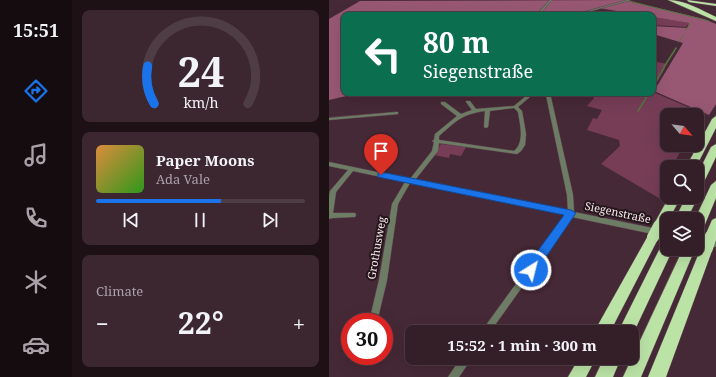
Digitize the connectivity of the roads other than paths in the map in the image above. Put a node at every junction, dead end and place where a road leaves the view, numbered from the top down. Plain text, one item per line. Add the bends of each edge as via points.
1 (551, 0) edge
2 (630, 0) edge
3 (670, 0) edge
4 (684, 0) edge
5 (713, 0) edge
6 (716, 0) edge
7 (716, 5) edge
8 (540, 12) edge
9 (585, 12) edge
10 (716, 19) edge
11 (530, 96) edge
12 (549, 96) edge
13 (468, 102) dead end
14 (443, 103) dead end
15 (515, 107) junction
16 (488, 109) junction
17 (475, 111) junction
18 (396, 113) dead end
19 (460, 116) junction
20 (329, 119) edge
21 (716, 120) edge
22 (486, 127) dead end
23 (435, 141) junction
24 (716, 147) edge
25 (695, 160) edge
26 (329, 164) edge
27 (352, 169) junction
28 (704, 172) edge
29 (410, 181) junction
30 (716, 185) edge
31 (571, 213) junction
32 (704, 213) edge
33 (353, 215) dead end
34 (329, 217) edge
35 (716, 223) edge
36 (660, 232) edge
37 (708, 242) edge
38 (663, 256) edge
39 (686, 256) edge
40 (375, 313) edge
41 (490, 325) edge
42 (606, 325) edge
43 (629, 325) edge
44 (462, 365) edge
45 (584, 365) edge
46 (610, 365) edge
47 (453, 377) edge
48 (577, 377) edge
49 (604, 377) edge
50 (631, 377) edge
51 (657, 377) edge

1 - 8 street
2 - 9 street
3 - 10 highway via 691,6
4 - 7 highway
5 - 6 highway
11 - 15 street
12 - 31 street via 570,195
13 - 17 street
14 - 19 street
15 - 16 street
15 - 23 street via 520,111 524,136 519,150 515,153
16 - 17 street
16 - 22 street
17 - 19 street
18 - 20 street
19 - 23 street via 437,135
21 - 25 highway
23 - 29 street, Grothusweg via 435,151
24 - 28 highway
26 - 27 street, Siegenstraße
27 - 29 street, Siegenstraße
27 - 34 street via 333,190
29 - 31 street, Siegenstraße
29 - 40 street, Grothusweg via 395,204
30 - 32 highway
31 - 36 street, Siegenstraße
31 - 41 street
33 - 34 street
35 - 37 highway
36 - 42 highway
37 - 51 highway
38 - 43 highway
39 - 50 highway
44 - 47 street
45 - 48 highway
46 - 49 highway

